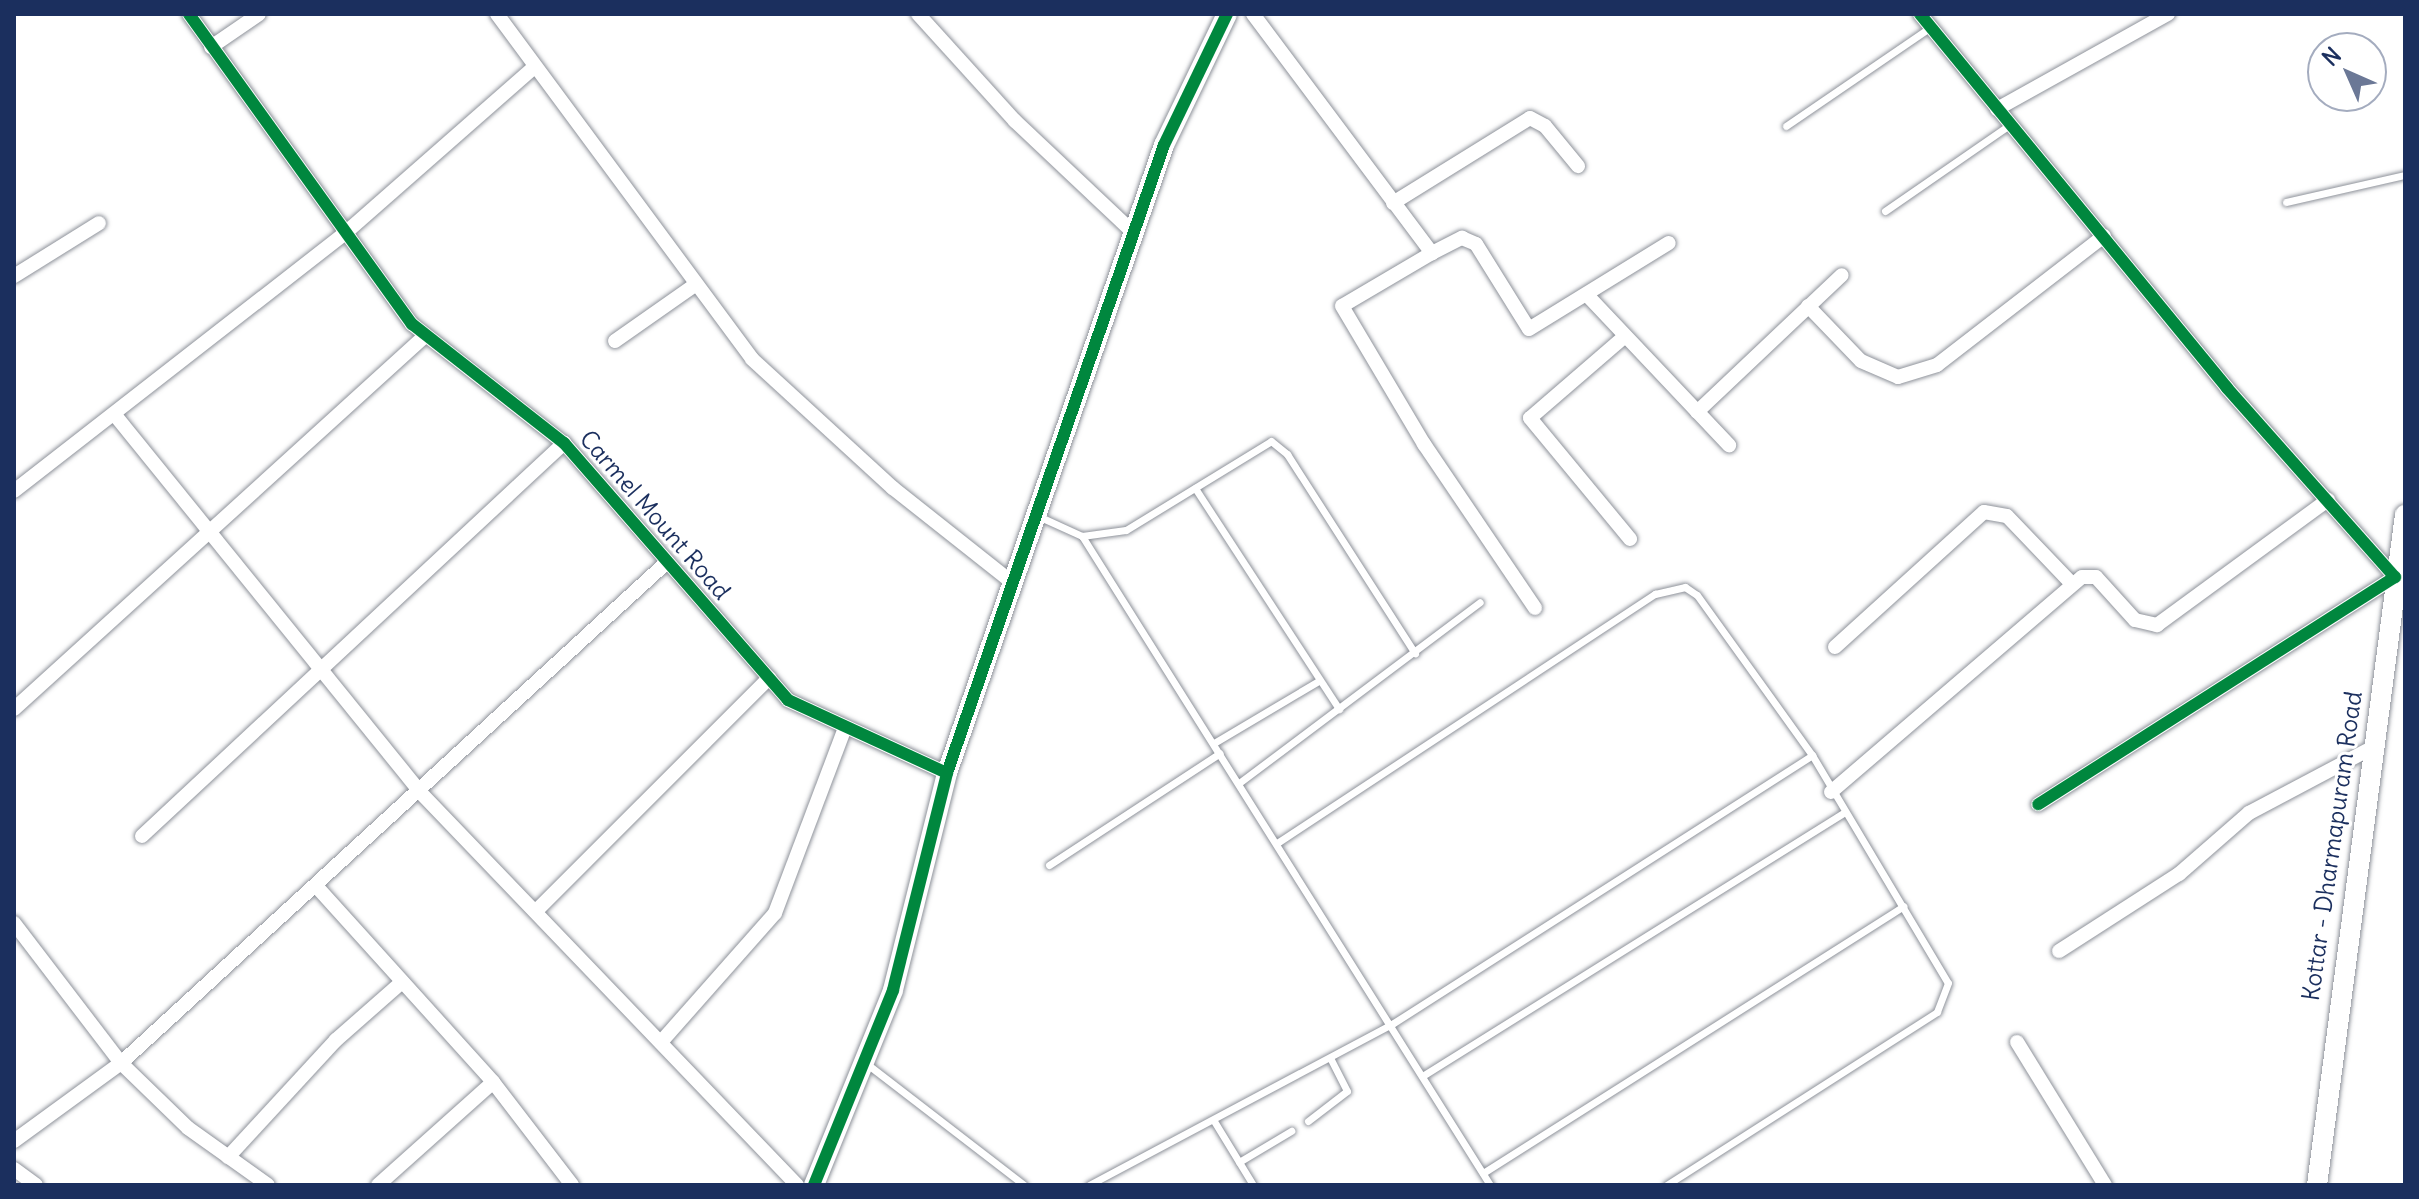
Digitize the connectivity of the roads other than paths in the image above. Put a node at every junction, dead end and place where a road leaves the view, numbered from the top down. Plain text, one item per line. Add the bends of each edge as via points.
1 (189, 14) edge
2 (259, 14) edge
3 (497, 14) edge
4 (918, 14) edge
5 (1227, 14) edge
6 (1253, 14) edge
7 (1920, 14) edge
8 (2168, 14) edge
9 (1929, 28) junction
10 (211, 47) junction
11 (533, 68) junction
12 (1997, 109) junction
13 (2009, 125) junction
14 (1786, 126) dead end
15 (1578, 166) dead end
16 (2405, 175) edge
17 (2286, 202) dead end
18 (1393, 203) junction
19 (1885, 211) dead end
20 (99, 223) dead end
21 (1134, 233) junction
22 (343, 235) junction
23 (2104, 236) junction
24 (1669, 243) dead end
25 (1432, 253) junction
26 (1842, 275) dead end
27 (14, 276) edge
28 (692, 287) junction
29 (1587, 295) junction
30 (1808, 306) junction
31 (426, 335) junction
32 (1624, 337) junction
33 (615, 341) dead end
34 (1697, 412) junction
35 (115, 415) junction
36 (564, 443) junction
37 (1729, 445) dead end
38 (1195, 488) junction
39 (14, 491) edge
40 (2328, 500) junction
41 (1036, 515) junction
42 (2405, 515) edge
43 (209, 533) junction
44 (1082, 536) junction
45 (1630, 539) dead end
46 (667, 562) junction
47 (2395, 577) junction
48 (1013, 583) junction
49 (2072, 584) junction
50 (1480, 602) dead end
51 (1535, 608) dead end
52 (1835, 647) dead end
53 (1415, 653) junction
54 (319, 671) junction
55 (769, 678) junction
56 (1320, 680) junction
57 (14, 709) edge
58 (1339, 709) junction
59 (844, 730) junction
60 (1214, 743) junction
61 (2372, 748) junction
62 (1220, 753) junction
63 (1812, 755) junction
64 (947, 773) junction
65 (1239, 783) junction
66 (419, 791) junction
67 (1831, 792) junction
68 (2038, 804) dead end
69 (1842, 814) junction
70 (142, 836) dead end
71 (1277, 843) junction
72 (1049, 865) dead end
73 (317, 887) junction
74 (1903, 906) junction
75 (538, 909) junction
76 (14, 910) edge
77 (14, 923) edge
78 (31, 937) junction
79 (2059, 951) dead end
80 (402, 982) junction
81 (1392, 1024) junction
82 (661, 1042) junction
83 (2017, 1042) dead end
84 (1330, 1058) junction
85 (864, 1062) junction
86 (121, 1063) junction
87 (1424, 1075) junction
88 (493, 1082) junction
89 (1214, 1121) junction
90 (1308, 1121) dead end
91 (1291, 1131) dead end
92 (14, 1141) edge
93 (228, 1157) junction
94 (1239, 1162) junction
95 (14, 1169) edge
96 (1483, 1173) junction
97 (36, 1185) edge
98 (268, 1185) edge
99 (378, 1185) edge
100 (572, 1185) edge
101 (797, 1185) edge
102 (814, 1185) edge
103 (1024, 1185) edge
104 (1089, 1185) edge
105 (1253, 1185) edge
106 (1490, 1185) edge
107 (1667, 1185) edge
108 (2105, 1185) edge
109 (2317, 1185) edge

1 - 10 street, Carmel Mount Road
2 - 10 street
3 - 11 street
4 - 21 street via 1015,121
5 - 21 street via 1164,145
6 - 18 street
7 - 9 street
8 - 12 street
9 - 12 street
9 - 14 lane
10 - 22 street, Carmel Mount Road
11 - 22 street
11 - 28 street via 636,197
12 - 13 street
13 - 19 lane
13 - 23 street
15 - 18 street via 1545,126 1530,118
16 - 17 lane
18 - 25 street
20 - 27 street
21 - 41 street
22 - 31 street, Carmel Mount Road
22 - 35 street
23 - 30 street via 1937,365 1898,377 1861,361
23 - 40 street
24 - 29 street
25 - 29 street via 1462,238 1476,244 1529,329
25 - 51 street via 1342,306 1424,444
26 - 30 street
28 - 33 street
28 - 48 street via 752,359
29 - 32 street
30 - 34 street
31 - 36 street, Carmel Mount Road
31 - 43 street
32 - 34 street
32 - 45 street via 1530,418
34 - 37 street
35 - 39 street
35 - 43 street
36 - 46 street, Carmel Mount Road
36 - 54 street
38 - 44 lane via 1126,530
38 - 53 lane via 1260,445 1280,445
38 - 56 lane
40 - 47 street
40 - 49 street via 2157,625 2135,620 2096,577
41 - 44 lane
41 - 48 street
42 - 47 street, Kottar - Dharmapuram Road
43 - 54 street
43 - 57 street
44 - 60 lane
46 - 55 street, Carmel Mount Road
46 - 66 street
47 - 61 street, Kottar - Dharmapuram Road
47 - 68 street
48 - 64 street
49 - 52 street via 2007,516 1984,512
49 - 67 street
50 - 53 lane
53 - 58 lane
54 - 66 street
54 - 70 street
55 - 59 street, Carmel Mount Road via 798,707
55 - 75 street
56 - 58 lane
56 - 60 lane
58 - 65 lane
59 - 64 street, Carmel Mount Road
59 - 82 street via 775,913
60 - 62 lane
61 - 79 street via 2249,813 2179,874
61 - 109 street, Kottar - Dharmapuram Road
62 - 65 lane
62 - 72 lane
63 - 67 lane
63 - 71 lane via 1697,595 1674,587
63 - 81 lane
64 - 85 street via 893,990
65 - 71 lane
66 - 73 street
66 - 75 street
67 - 69 lane
69 - 74 lane
69 - 87 lane
71 - 81 lane
73 - 80 street
73 - 86 street
74 - 96 lane
74 - 107 lane via 1948,983 1937,1012
75 - 82 street
76 - 78 street
77 - 78 street
78 - 86 street
80 - 88 street
80 - 93 street via 336,1040
81 - 84 lane
81 - 87 lane
82 - 101 street
83 - 108 street
84 - 89 lane
84 - 90 lane via 1347,1091
85 - 102 street
85 - 103 lane
86 - 92 street
86 - 93 street
87 - 96 lane
88 - 99 street
88 - 100 street
89 - 94 lane
89 - 104 lane
91 - 94 lane
93 - 98 street
94 - 105 lane
95 - 97 street
96 - 106 lane

